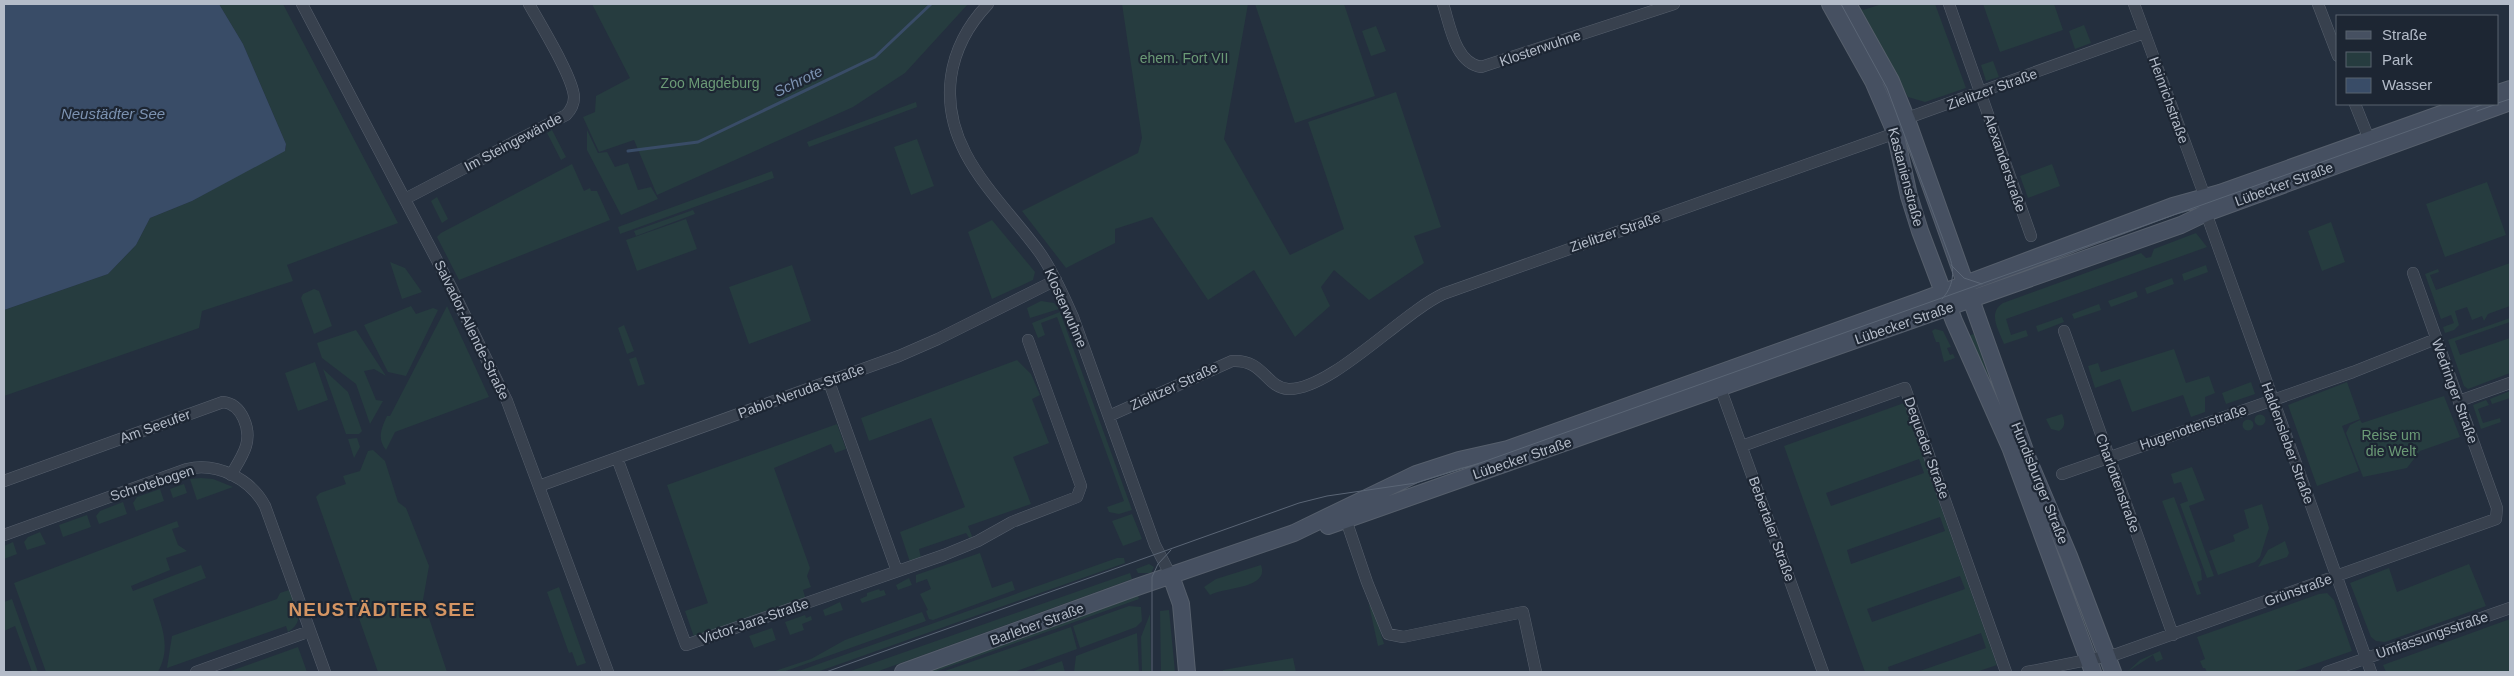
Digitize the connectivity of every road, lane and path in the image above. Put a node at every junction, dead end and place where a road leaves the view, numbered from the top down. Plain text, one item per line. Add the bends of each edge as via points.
1 (302, 4) edge
2 (529, 4) edge
3 (988, 4) edge
4 (1443, 4) edge
5 (1674, 4) edge
6 (1830, 4) edge
7 (1848, 4) edge
8 (1949, 4) edge
9 (2134, 4) edge
10 (2320, 4) edge
11 (2144, 34) junction
12 (2336, 50) edge
13 (1980, 93) junction
14 (2510, 102) edge
15 (2355, 105) edge
16 (2466, 105) edge
17 (1907, 120) junction
18 (1895, 132) junction
19 (2369, 139) junction
20 (405, 199) junction
21 (2205, 205) junction
22 (2031, 236) dead end
23 (2413, 273) dead end
24 (1056, 280) junction
25 (1970, 292) junction
26 (1946, 300) junction
27 (2064, 331) dead end
28 (2436, 339) junction
29 (1028, 340) dead end
30 (829, 382) junction
31 (2510, 383) edge
32 (1720, 387) junction
33 (2273, 399) junction
34 (2458, 401) junction
35 (1109, 416) junction
36 (1742, 446) junction
37 (2109, 457) junction
38 (617, 458) junction
39 (2062, 474) dead end
40 (231, 475) junction
41 (4, 480) edge
42 (539, 486) junction
43 (2497, 508) joint
44 (1346, 520) junction
45 (1294, 533) junction
46 (4, 534) edge
47 (897, 571) junction
48 (1171, 576) junction
49 (2336, 576) junction
50 (2510, 608) edge
51 (310, 632) junction
52 (2173, 635) junction
53 (2366, 657) junction
54 (2110, 665) edge
55 (2091, 666) edge
56 (196, 672) edge
57 (325, 672) edge
58 (608, 672) edge
59 (903, 672) edge
60 (1187, 672) edge
61 (1536, 672) edge
62 (1823, 672) edge
63 (2006, 672) edge
64 (2027, 672) edge
65 (2327, 672) edge
66 (2371, 672) edge

1 - 20 street, Salvador-Allende-Straße
2 - 20 street, Im Steingewände via 571,84 574,99 571,109 546,126
3 - 24 street, Klosterwuhne via 968,28 954,60 949,93 953,128 970,163 1040,254
4 - 5 street, Klosterwuhne via 1461,54 1470,63 1481,67
6 - 18 main road, Kastanienstraße via 1873,81
7 - 17 main road, Kastanienstraße via 1891,81
8 - 13 street, Alexanderstraße
9 - 11 street, Heinrichstraße
10 - 12 street
11 - 13 street, Zielitzer Straße
11 - 21 street, Heinrichstraße
13 - 17 street, Zielitzer Straße
13 - 22 street, Alexanderstraße
14 - 21 main road, Lübecker Straße
15 - 19 street
16 - 19 main road, Lübecker Straße
17 - 18 street, Zielitzer Straße
17 - 25 main road, Kastanienstraße
18 - 26 main road, Kastanienstraße via 1911,207
18 - 35 street, Zielitzer Straße via 1443,294 1408,315 1337,369 1307,384 1282,388 1253,364 1232,361
19 - 21 main road, Lübecker Straße
20 - 42 street, Salvador-Allende-Straße via 507,401
21 - 25 main road, Lübecker Straße via 2181,225
21 - 33 street, Haldensleber Straße
23 - 28 street, Wedringer Straße
24 - 30 street, Pablo-Neruda-Straße via 938,340
24 - 35 street, Klosterwuhne
25 - 26 main road, Lübecker Straße
25 - 54 main road, Hundisburger Straße via 2028,459
26 - 32 main road, Lübecker Straße
26 - 45 main road, Lübecker Straße via 1508,449 1416,474
26 - 55 main road, Hundisburger Straße via 2010,447
27 - 37 street, Charlottenstraße
28 - 33 street, Hugenottenstraße
28 - 34 street, Wedringer Straße
29 - 47 street, Victor-Jara-Straße via 1081,486 1080,493 1074,499 1012,522 961,548
30 - 38 street, Pablo-Neruda-Straße
30 - 47 street
31 - 34 street
32 - 36 street, Bebertaler Straße
32 - 44 main road, Lübecker Straße
33 - 37 street, Hugenottenstraße
33 - 49 street, Haldensleber Straße
34 - 43 street, Wedringer Straße
35 - 48 street, Klosterwuhne via 1155,544
36 - 62 street, Bebertaler Straße
36 - 63 street, Dequeder Straße via 1905,388
37 - 39 street, Hugenottenstraße
37 - 52 street, Charlottenstraße
38 - 42 street, Pablo-Neruda-Straße
38 - 47 street, Victor-Jara-Straße via 686,645
40 - 41 street, Am Seeufer via 246,446 247,434 238,408 223,402
40 - 46 street, Schrotebogen via 209,467 192,468
40 - 51 street, Schrotebogen via 252,489 265,506
42 - 58 street, Salvador-Allende-Straße
43 - 49 street, Grünstraße via 2495,520
44 - 45 main road, Lübecker Straße
44 - 61 street via 1388,634 1403,637 1524,612
45 - 48 main road, Lübecker Straße
48 - 59 main road, Barleber Straße
48 - 60 main road via 1181,604
49 - 52 street, Grünstraße
49 - 53 street, Haldensleber Straße
50 - 53 street, Umfassungsstraße
51 - 56 street
51 - 57 street, Schrotebogen
52 - 54 street, Grünstraße
53 - 65 street, Umfassungsstraße
53 - 66 street, Haldensleber Straße
54 - 55 street, Grünstraße
55 - 64 street, Grünstraße

